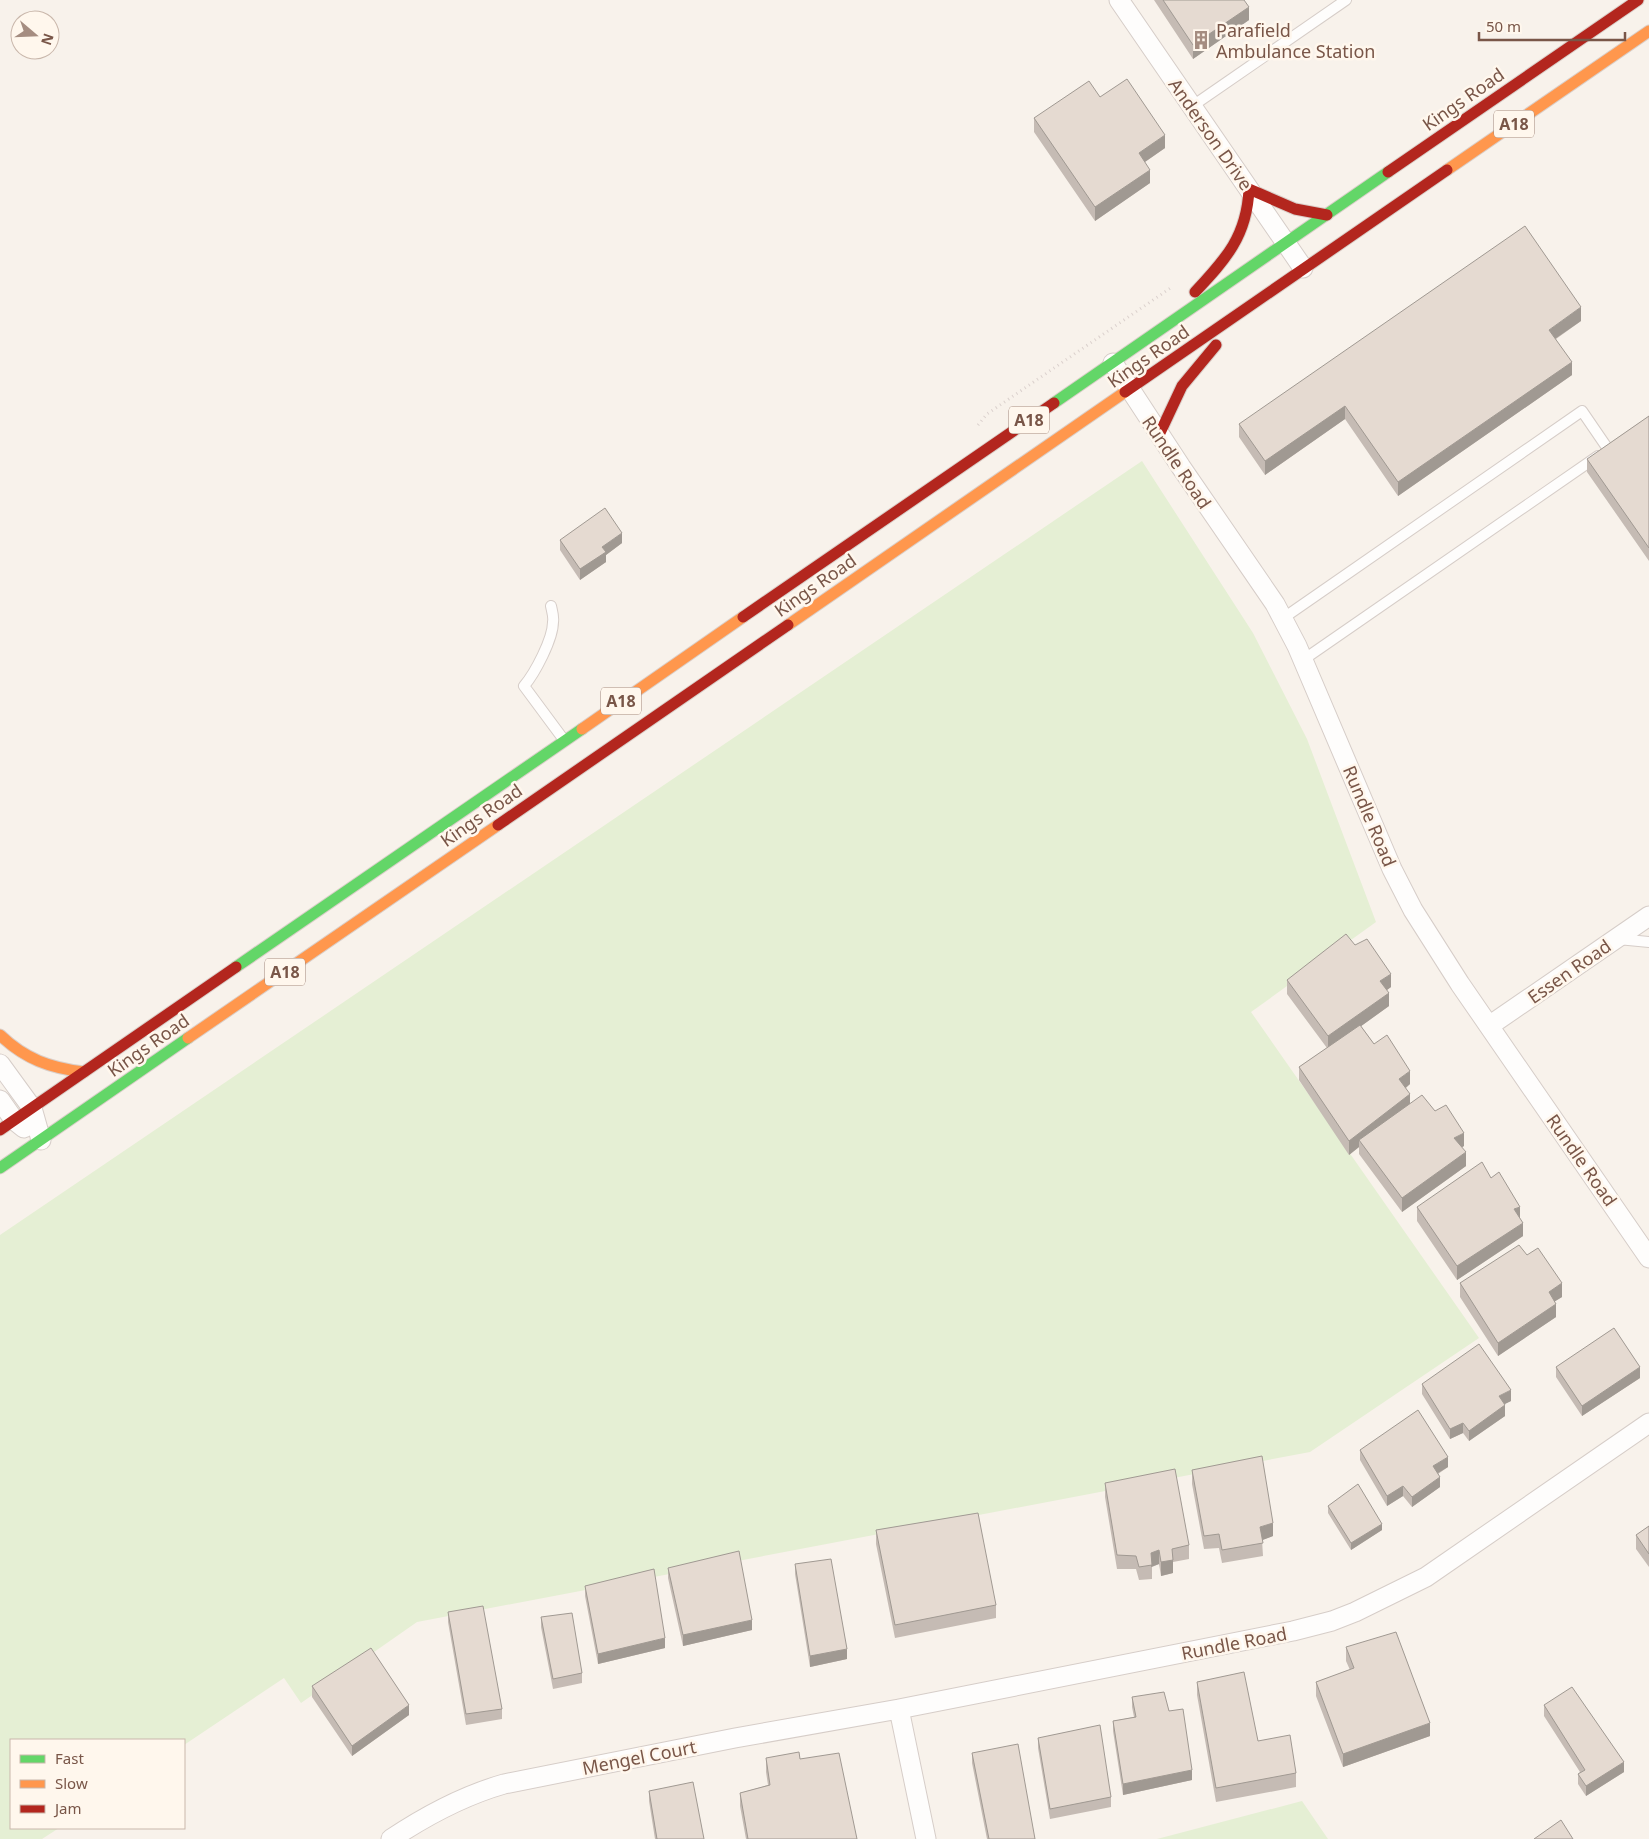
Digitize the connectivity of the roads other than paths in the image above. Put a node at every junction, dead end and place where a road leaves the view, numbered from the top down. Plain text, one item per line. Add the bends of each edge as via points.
1 (1119, 0) edge
2 (1346, 0) edge
3 (1638, 0) edge
4 (1649, 31) edge
5 (1191, 107) junction
6 (1249, 189) junction
7 (1327, 215) junction
8 (1286, 243) junction
9 (1303, 268) junction
10 (1277, 287) junction
11 (1158, 332) junction
12 (1112, 363) junction
13 (1130, 390) junction
14 (1159, 435) junction
15 (551, 606) dead end
16 (1282, 619) junction
17 (1303, 660) junction
18 (565, 740) junction
19 (1649, 916) edge
20 (1616, 939) junction
21 (1649, 942) edge
22 (1489, 1026) junction
23 (0, 1035) edge
24 (0, 1064) edge
25 (84, 1072) junction
26 (0, 1100) edge
27 (32, 1108) junction
28 (7, 1125) edge
29 (41, 1140) junction
30 (0, 1168) edge
31 (1649, 1258) edge
32 (1649, 1422) edge
33 (899, 1709) junction
34 (391, 1839) edge
35 (926, 1839) edge

1 - 5 street, Anderson Drive
2 - 5 lane
3 - 7 main road, Kings Road / A18
4 - 9 main road, Kings Road / A18
5 - 6 street, Anderson Drive
6 - 7 main road via 1295,209
6 - 8 street, Anderson Drive
6 - 11 main road via 1247,220 1237,242 1218,268
7 - 8 main road, Kings Road / A18
8 - 9 street, Anderson Drive
8 - 11 main road, Kings Road / A18
9 - 10 main road, Kings Road / A18
10 - 13 main road, Kings Road / A18
10 - 14 main road via 1196,364 1177,392
11 - 12 main road, Kings Road / A18
12 - 13 street, Rundle Road
12 - 18 main road, Kings Road / A18
13 - 14 street, Rundle Road
13 - 29 main road, Kings Road / A18
14 - 16 street, Rundle Road
15 - 18 lane via 554,622 550,636 524,686
16 - 17 street, Rundle Road
16 - 17 lane via 1582,411 1612,446
17 - 22 street, Rundle Road via 1392,869 1413,910
18 - 25 main road, Kings Road / A18
19 - 20 street, Essen Road
20 - 21 lane
20 - 22 street, Essen Road
22 - 31 street, Rundle Road
23 - 25 main road via 23,1055 39,1063 51,1068
24 - 27 street
25 - 27 main road, Kings Road / A18
26 - 28 street
27 - 28 main road, Kings Road / A18
27 - 29 street
28 - 29 street
29 - 30 main road, Kings Road / A18
32 - 33 street, Rundle Road via 1426,1577 1332,1621
33 - 34 street, Mengel Court via 504,1784 446,1805
33 - 35 street

